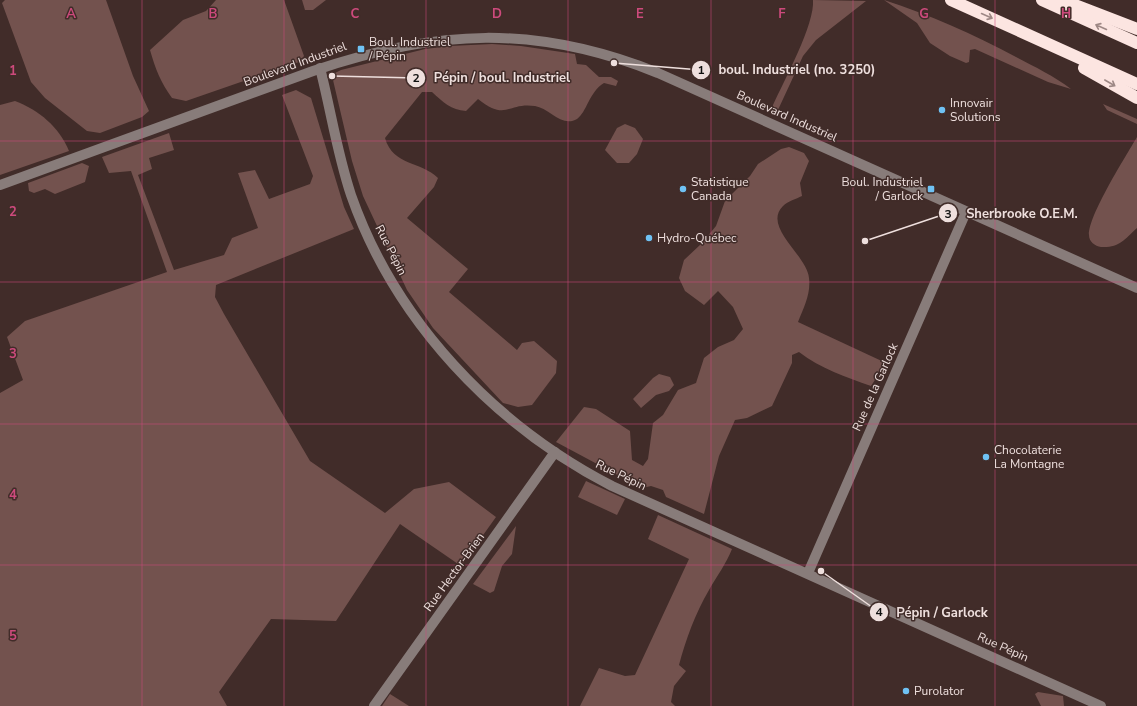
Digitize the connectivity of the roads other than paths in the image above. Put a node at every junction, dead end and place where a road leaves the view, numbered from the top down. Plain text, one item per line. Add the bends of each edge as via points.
1 (951, 0) edge
2 (1042, 0) edge
3 (1062, 0) edge
4 (1137, 29) edge
5 (1028, 35) junction
6 (1137, 43) edge
7 (320, 68) junction
8 (1137, 84) edge
9 (1137, 98) edge
10 (0, 185) edge
11 (966, 212) junction
12 (1137, 288) edge
13 (554, 452) junction
14 (808, 573) junction
15 (374, 706) edge
16 (1101, 706) edge

1 -> 5 highway
6 -> 2 highway
3 - 4 highway
5 - 8 highway
5 -> 9 highway
7 - 10 street, Boulevard Industriel
7 - 11 street, Boulevard Industriel via 388,48 448,39 520,39 590,50 663,75
7 - 13 street, Rue Pépin via 334,139 352,197 395,287 418,321 464,376 507,416
11 - 12 street, Boulevard Industriel
11 - 14 street, Rue de la Garlock
13 - 14 street, Rue Pépin via 583,471 625,492
13 - 15 street, Rue Hector-Brien
14 - 16 street, Rue Pépin

